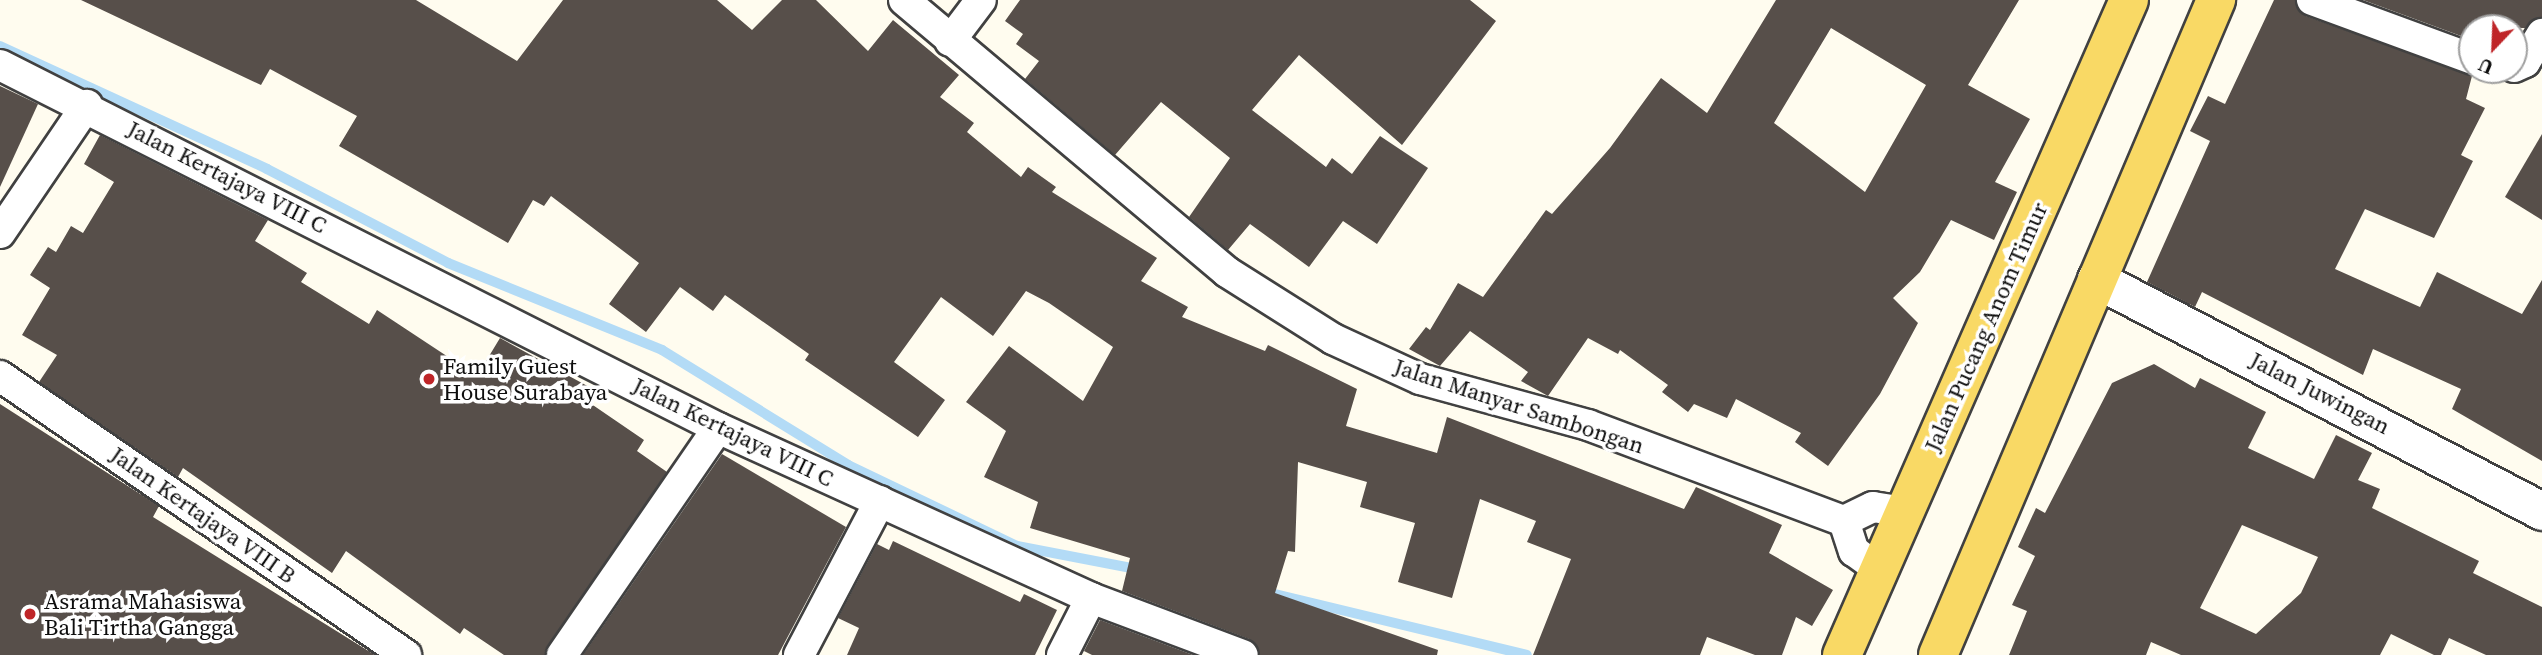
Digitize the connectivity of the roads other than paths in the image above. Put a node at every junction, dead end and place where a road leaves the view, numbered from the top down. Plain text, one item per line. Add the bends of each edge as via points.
1 (904, 0) edge
2 (981, 0) edge
3 (2129, 0) edge
4 (2216, 0) edge
5 (2312, 0) edge
6 (2542, 34) edge
7 (950, 41) junction
8 (2458, 54) edge
9 (2528, 57) edge
10 (0, 65) edge
11 (87, 105) junction
12 (0, 233) edge
13 (2096, 279) junction
14 (0, 376) edge
15 (718, 428) junction
16 (880, 501) junction
17 (2542, 511) edge
18 (1905, 512) junction
19 (1844, 521) junction
20 (1880, 570) junction
21 (1091, 598) junction
22 (406, 655) edge
23 (562, 655) edge
24 (799, 655) edge
25 (1062, 655) edge
26 (1242, 655) edge
27 (1842, 655) edge
28 (1938, 655) edge

1 - 7 street, Jalan Manyar Sambongan
2 - 7 street
3 - 18 main road, Jalan Pucang Anom Timur
4 - 13 main road
5 - 8 street
6 - 9 street
7 - 19 street, Jalan Manyar Sambongan via 1227,272 1332,339 1420,379 1588,425
10 - 11 street, Jalan Kertajaya VIII C
11 - 12 street
11 - 15 street, Jalan Kertajaya VIII C
13 - 17 street, Jalan Juwingan
13 - 28 main road
14 - 22 street, Jalan Kertajaya VIII B
15 - 16 street, Jalan Kertajaya VIII C
15 - 23 street
16 - 21 street, Jalan Kertajaya VIII C
16 - 24 street
18 - 19 street via 1873,507
18 - 20 main road, Jalan Pucang Anom Timur
19 - 20 street via 1854,551
20 - 27 main road, Jalan Pucang Anom Timur
21 - 25 street
21 - 26 street, Jalan Kertajaya VIII C

